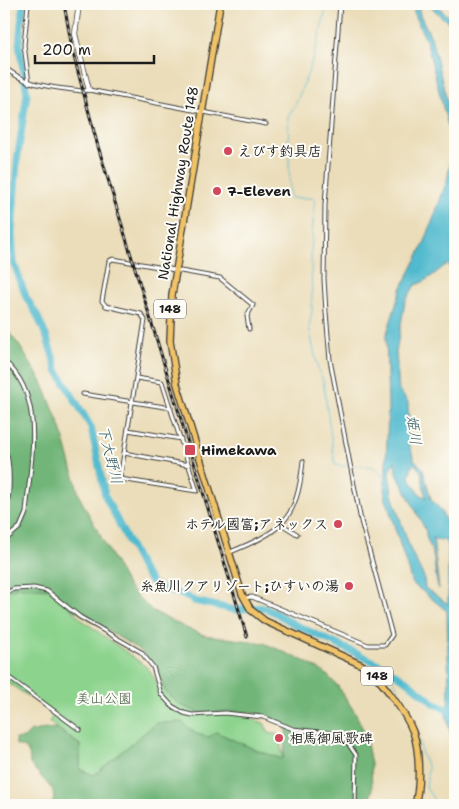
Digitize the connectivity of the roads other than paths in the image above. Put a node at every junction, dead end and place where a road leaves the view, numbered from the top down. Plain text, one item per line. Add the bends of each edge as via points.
1 (28, 4) edge
2 (79, 4) edge
3 (220, 4) edge
4 (340, 4) edge
5 (4, 67) edge
6 (29, 83) junction
7 (89, 90) junction
8 (202, 113) junction
9 (266, 124) dead end
10 (176, 270) junction
11 (249, 329) dead end
12 (4, 361) edge
13 (136, 378) junction
14 (83, 394) dead end
15 (131, 401) junction
16 (172, 408) junction
17 (128, 430) junction
18 (182, 439) junction
19 (4, 448) edge
20 (124, 454) junction
21 (303, 461) dead end
22 (189, 465) junction
23 (4, 511) edge
24 (282, 524) junction
25 (296, 534) dead end
26 (4, 539) edge
27 (228, 553) junction
28 (4, 594) edge
29 (243, 598) junction
30 (4, 674) edge
31 (80, 730) dead end
32 (355, 805) edge
33 (415, 805) edge

1 - 6 street via 24,45
2 - 7 street via 75,34
3 - 8 highway, National Highway Route 148 / 148
4 - 29 street via 326,205 326,312 330,360 361,521 392,635 385,645 368,645 252,597
5 - 6 street
6 - 7 street
7 - 8 street
8 - 9 street
8 - 10 highway, National Highway Route 148 / 148
10 - 11 street via 220,278 231,286 253,305 247,316
10 - 13 street via 113,259 107,266 102,302 106,306 141,314 144,320
10 - 27 highway, National Highway Route 148 / 148 via 169,328 174,369
12 - 26 street via 20,376 32,412 26,513 20,527
13 - 15 street
13 - 16 street via 162,382
14 - 15 street
15 - 16 street
15 - 17 street
16 - 18 street
17 - 18 street
17 - 20 street
18 - 22 street
19 - 23 street via 9,498
20 - 22 street
20 - 22 street via 120,479 197,492
21 - 24 street via 300,492 291,514
24 - 25 street
24 - 27 street via 254,542
27 - 29 highway, National Highway Route 148 / 148
28 - 32 street via 14,589 47,591 80,617 140,652 153,667 161,694 184,713 225,712 263,717 293,729 337,734 345,739 356,755
29 - 33 highway, National Highway Route 148 / 148 via 253,612 270,623 375,674 414,734 418,778
30 - 31 street

